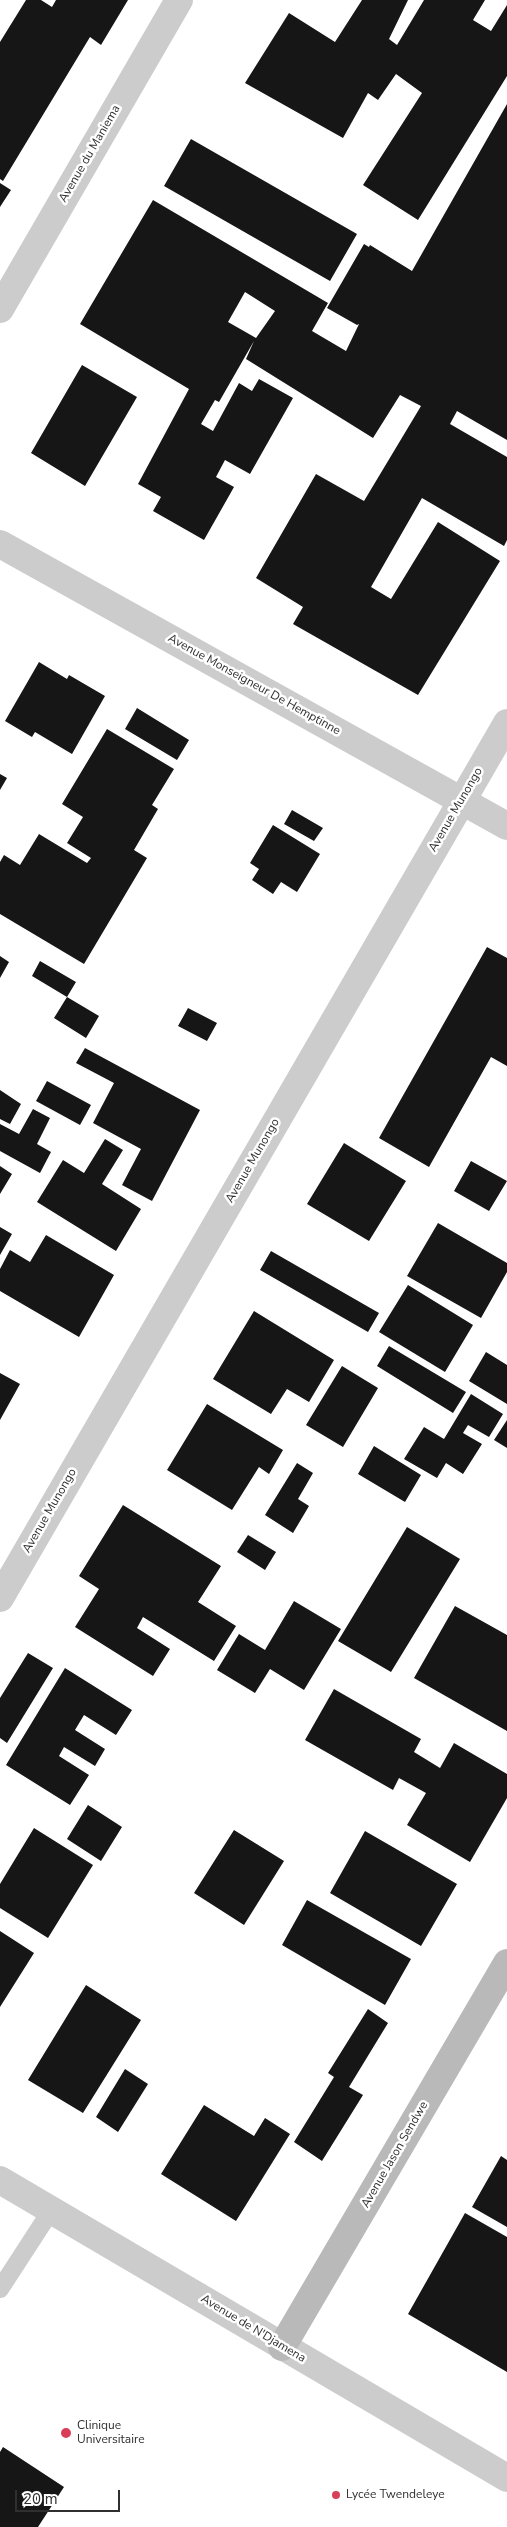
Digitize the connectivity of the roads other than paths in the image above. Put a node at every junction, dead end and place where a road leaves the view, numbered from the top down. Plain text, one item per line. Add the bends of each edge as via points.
1 (180, 0) edge
2 (0, 309) edge
3 (0, 544) edge
4 (507, 723) edge
5 (462, 801) junction
6 (507, 826) edge
7 (0, 1598) edge
8 (507, 1963) edge
9 (0, 2180) edge
10 (52, 2209) junction
11 (0, 2290) edge
12 (282, 2347) junction
13 (507, 2478) edge

1 - 2 street, Avenue du Maniema
3 - 5 street, Avenue Monseigneur De Hemptinne
4 - 5 street, Avenue Munongo
5 - 6 street, Avenue Monseigneur De Hemptinne
5 - 7 street, Avenue Munongo
8 - 12 street, Avenue Jason Sendwe
9 - 10 street, Avenue de N'Djamena
10 - 11 lane
10 - 12 street, Avenue de N'Djamena
12 - 13 street, Avenue de N'Djamena

